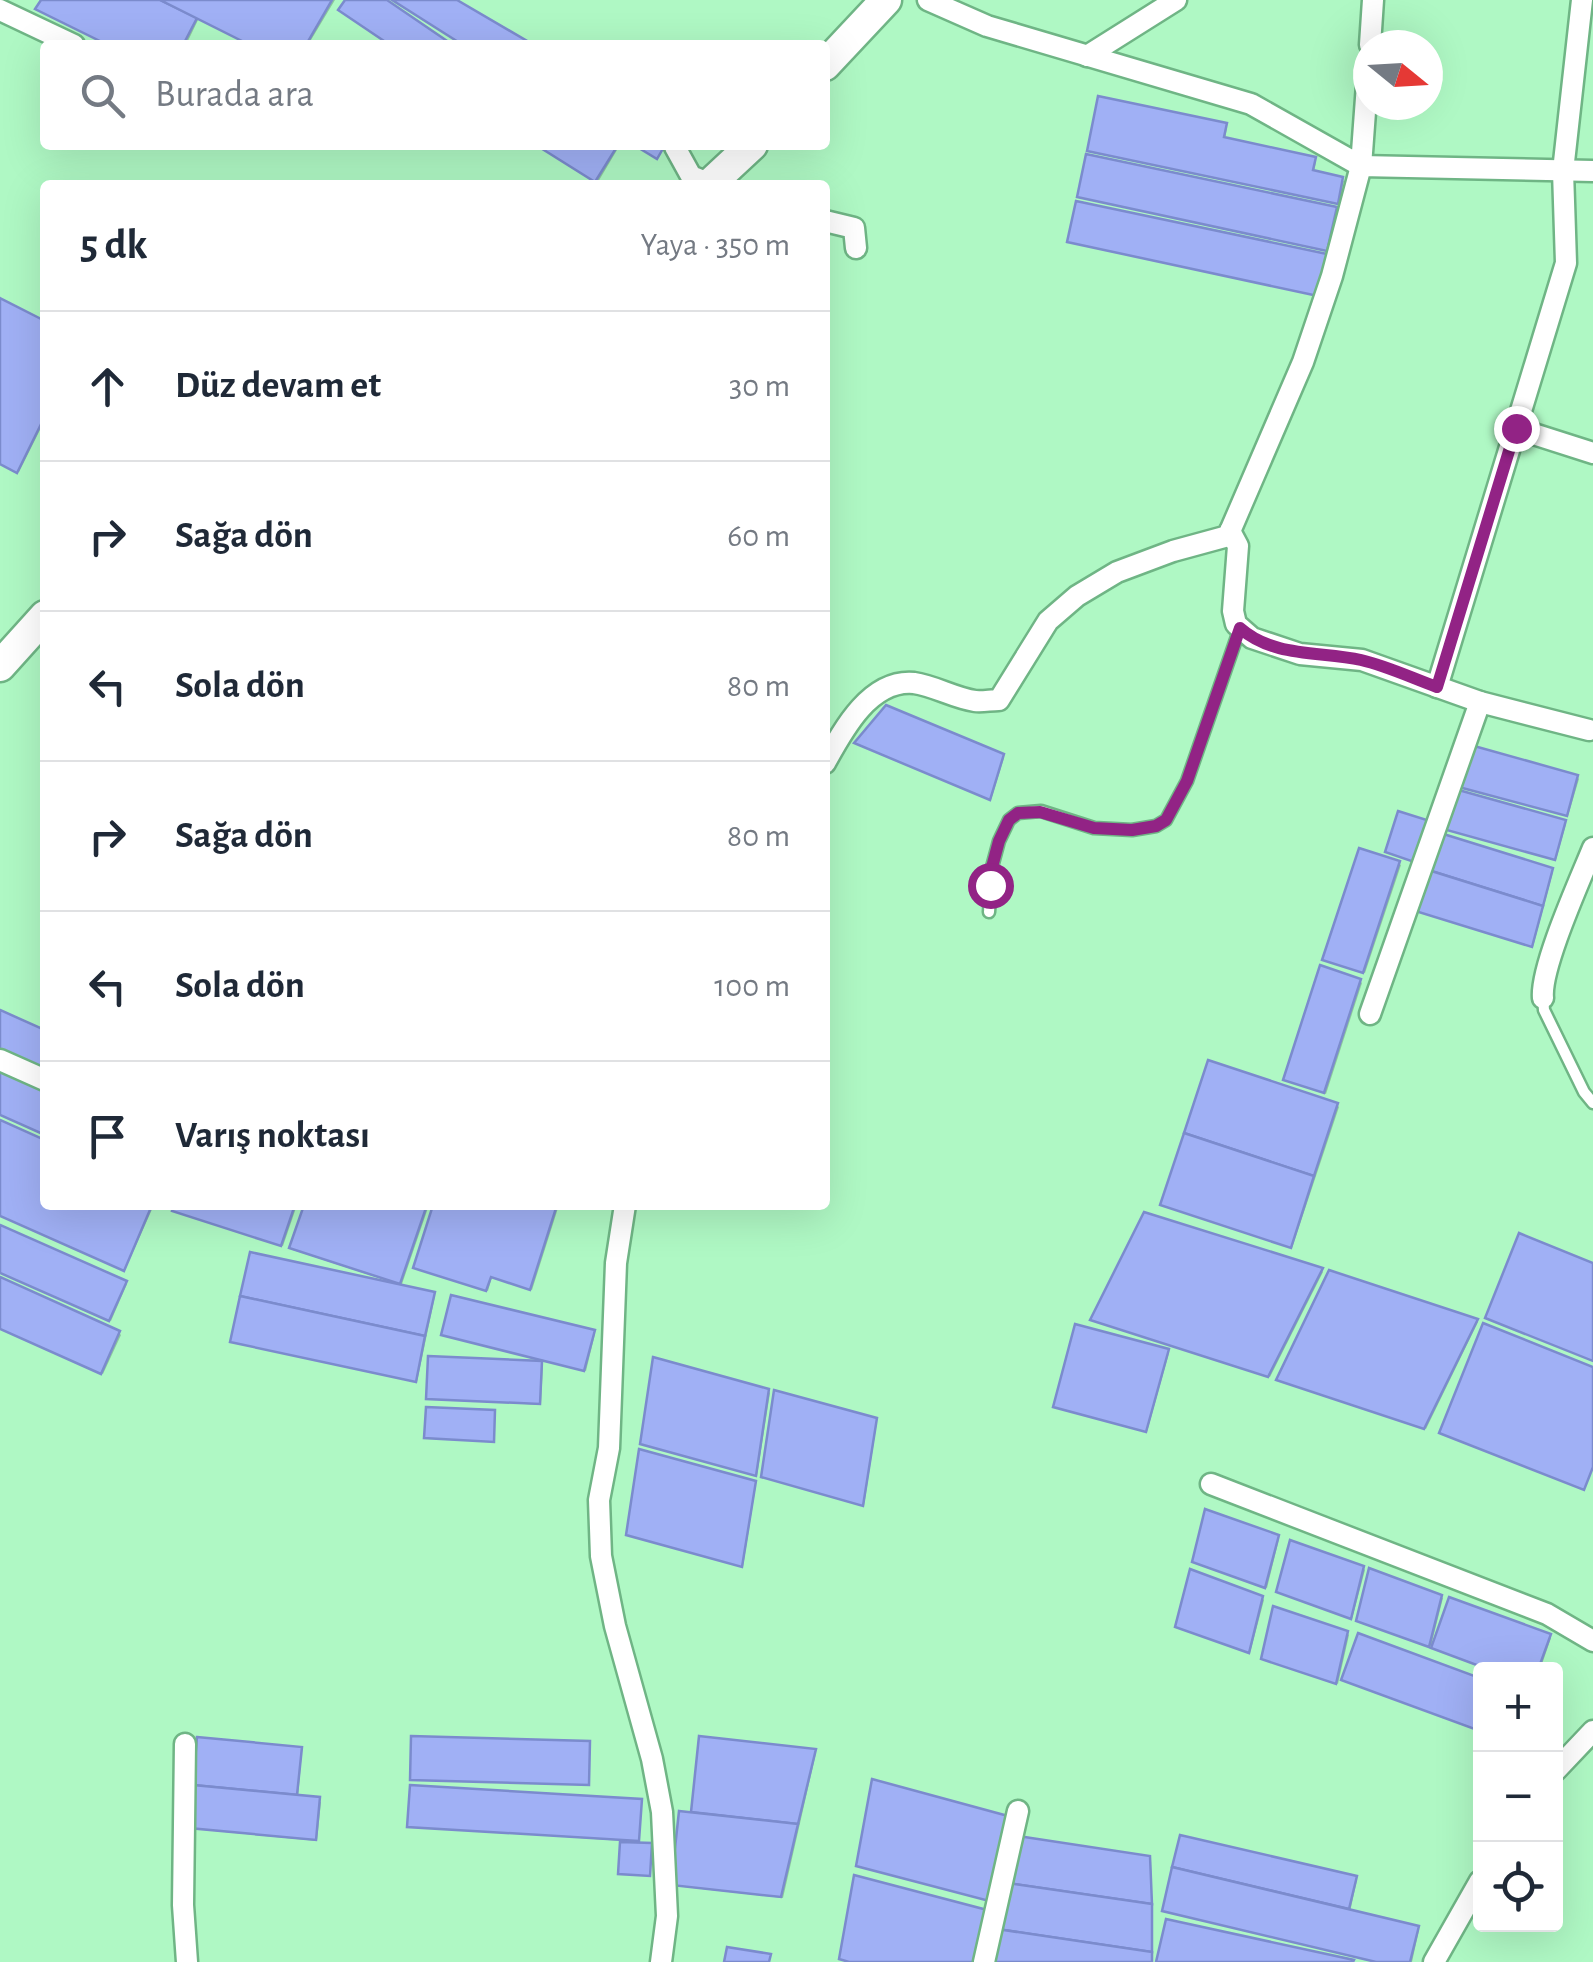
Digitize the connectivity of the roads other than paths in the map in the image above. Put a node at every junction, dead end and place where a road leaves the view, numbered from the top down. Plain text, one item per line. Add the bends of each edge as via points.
1 (886, 0) edge
2 (928, 0) edge
3 (1176, 0) edge
4 (1373, 0) edge
5 (1582, 0) edge
6 (0, 10) edge
7 (1586, 28) edge
8 (1371, 30) edge
9 (63, 40) edge
10 (1087, 56) junction
11 (830, 60) edge
12 (1364, 120) edge
13 (676, 150) edge
14 (747, 150) edge
15 (1361, 166) junction
16 (1563, 171) junction
17 (1593, 171) edge
18 (700, 180) edge
19 (716, 180) edge
20 (830, 222) edge
21 (856, 248) dead end
22 (1516, 428) junction
23 (1593, 453) edge
24 (1230, 530) junction
25 (40, 622) edge
26 (1240, 628) junction
27 (0, 666) edge
28 (1437, 687) junction
29 (1480, 702) junction
30 (1589, 730) dead end
31 (830, 753) edge
32 (1593, 848) edge
33 (989, 912) dead end
34 (1543, 998) joint
35 (1370, 1014) dead end
36 (0, 1060) edge
37 (40, 1078) edge
38 (1593, 1103) edge
39 (624, 1210) edge
40 (1211, 1484) dead end
41 (1593, 1641) edge
42 (1593, 1731) edge
43 (185, 1744) dead end
44 (1563, 1763) edge
45 (1018, 1811) dead end
46 (1473, 1893) edge
47 (186, 1962) edge
48 (661, 1962) edge
49 (984, 1962) edge
50 (1434, 1962) edge

1 - 11 street
2 - 10 street
3 - 10 street
4 - 8 street
5 - 7 street
6 - 9 street
7 - 16 street
10 - 15 street via 1250,104
12 - 15 street
13 - 18 street
14 - 19 street
15 - 16 street
15 - 24 street via 1304,362
16 - 17 street
16 - 22 street via 1566,263
20 - 21 street via 854,228
22 - 23 street
22 - 28 street
24 - 26 street via 1238,546 1233,611
24 - 31 street via 1118,572 1077,596 1048,621 998,700 890,684 868,700
25 - 27 street
26 - 28 street via 1300,654 1362,660
26 - 33 lane via 1187,781 1166,820 1132,830 1018,813 999,841
28 - 29 street
29 - 30 street
29 - 35 street
32 - 34 street via 1553,951
34 - 38 lane
36 - 37 street
39 - 48 street via 609,1448 599,1500 601,1556 662,1812 667,1916
40 - 41 street via 1547,1614
42 - 44 street
43 - 47 street
45 - 49 street
46 - 50 street

